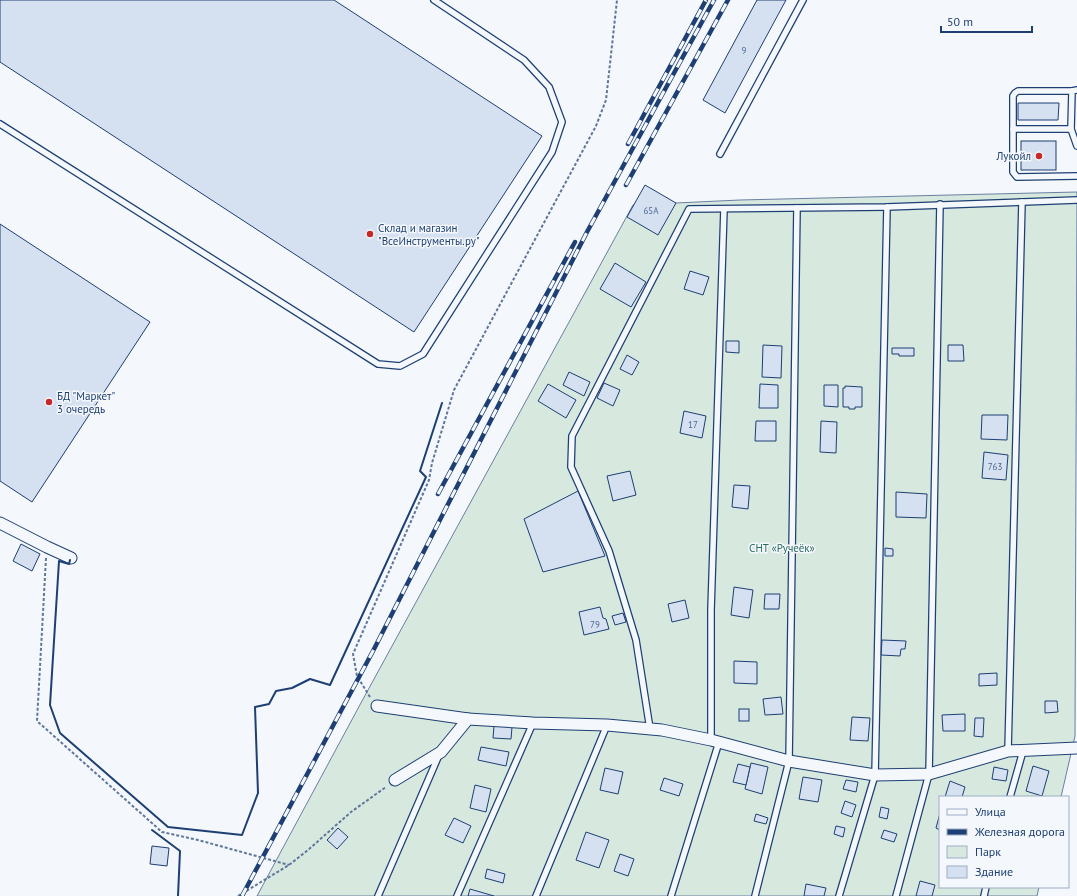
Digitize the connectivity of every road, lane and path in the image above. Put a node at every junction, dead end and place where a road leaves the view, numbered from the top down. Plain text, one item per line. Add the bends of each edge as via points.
1 (434, 0) edge
2 (617, 0) edge
3 (803, 0) edge
4 (1075, 90) edge
5 (0, 124) edge
6 (1013, 129) junction
7 (1071, 129) junction
8 (1077, 146) edge
9 (720, 154) dead end
10 (1077, 176) edge
11 (1077, 200) edge
12 (1022, 202) junction
13 (940, 204) junction
14 (886, 207) junction
15 (797, 208) junction
16 (724, 209) junction
17 (0, 522) edge
18 (47, 547) junction
19 (71, 558) dead end
20 (376, 706) joint
21 (468, 719) junction
22 (533, 723) junction
23 (607, 725) junction
24 (650, 729) junction
25 (715, 741) junction
26 (1077, 748) edge
27 (1008, 751) junction
28 (1023, 751) junction
29 (441, 752) junction
30 (789, 761) junction
31 (929, 774) junction
32 (875, 775) junction
33 (395, 780) joint
34 (1010, 796) edge
35 (289, 864) junction
36 (238, 896) edge
37 (378, 896) edge
38 (457, 896) edge
39 (536, 896) edge
40 (671, 896) edge
41 (755, 896) edge
42 (839, 896) edge
43 (896, 896) edge

1 - 5 lane via 524,60 549,87 562,122 552,152 424,354 400,366 378,364
2 - 20 path via 606,100 596,126 454,390 429,480 353,654 357,676
3 - 9 lane
4 - 6 lane via 1018,91 1013,96
4 - 7 lane
6 - 7 lane
6 - 10 lane via 1013,172 1017,177
7 - 8 lane
11 - 12 lane
12 - 13 lane
12 - 27 lane
13 - 14 lane
13 - 31 lane
14 - 15 lane
14 - 32 lane
15 - 16 lane
15 - 30 lane
16 - 24 lane via 689,209 572,436 571,467 609,551 636,640
16 - 25 lane via 711,610
17 - 18 street
18 - 19 street
18 - 35 path via 37,721 162,832
20 - 21 street
21 - 22 street
21 - 29 street
22 - 23 street
22 - 38 lane
23 - 24 street
23 - 39 lane
24 - 25 street
25 - 30 street
25 - 40 lane
26 - 28 street
27 - 28 street
27 - 31 street
28 - 34 lane
29 - 33 street
29 - 37 lane
30 - 32 street
30 - 41 lane
31 - 32 street
31 - 43 lane
32 - 42 lane
33 - 35 path
35 - 36 path

